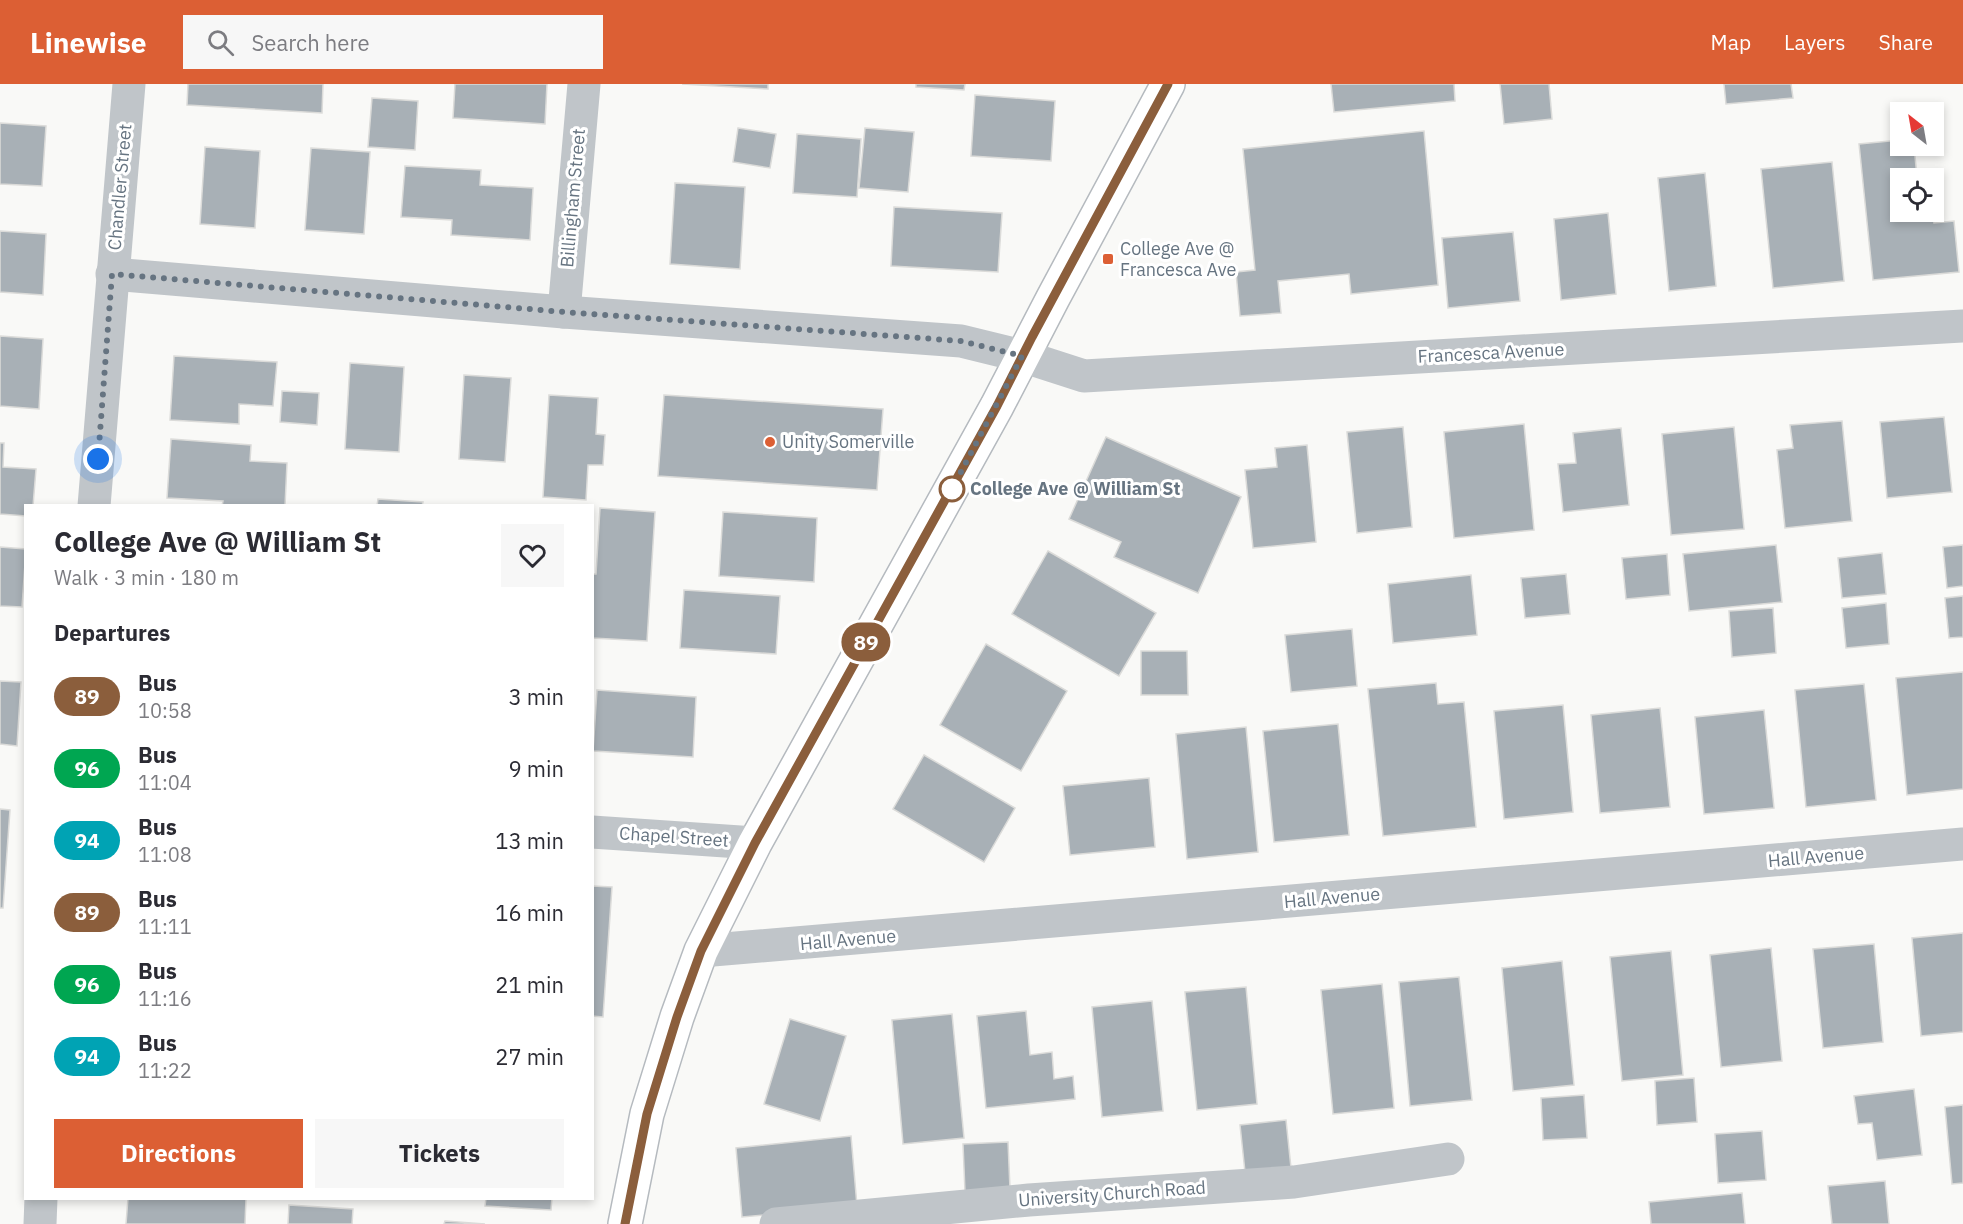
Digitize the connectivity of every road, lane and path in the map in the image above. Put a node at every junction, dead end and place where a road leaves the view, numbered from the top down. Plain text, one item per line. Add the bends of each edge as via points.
1 (129, 84) edge
2 (584, 84) edge
3 (1168, 84) edge
4 (112, 274) junction
5 (564, 312) junction
6 (1963, 326) edge
7 (1022, 356) junction
8 (94, 504) edge
9 (594, 832) edge
10 (755, 843) junction
11 (1963, 844) edge
12 (701, 951) junction
13 (1448, 1159) dead end
14 (41, 1200) edge
15 (40, 1224) edge
16 (625, 1224) edge
17 (776, 1224) edge

1 - 4 street, Chandler Street
2 - 5 street, Billingham Street
3 - 7 main road
4 - 5 street, Francesca Avenue
4 - 8 street, Chandler Street
5 - 7 street, Francesca Avenue via 961,341
6 - 7 street, Francesca Avenue via 1084,376
7 - 10 main road via 992,417
9 - 10 street, Chapel Street
10 - 12 main road
11 - 12 street, Hall Avenue
12 - 16 main road via 647,1114
13 - 17 street, University Church Road via 1294,1182 1029,1200
14 - 15 street

